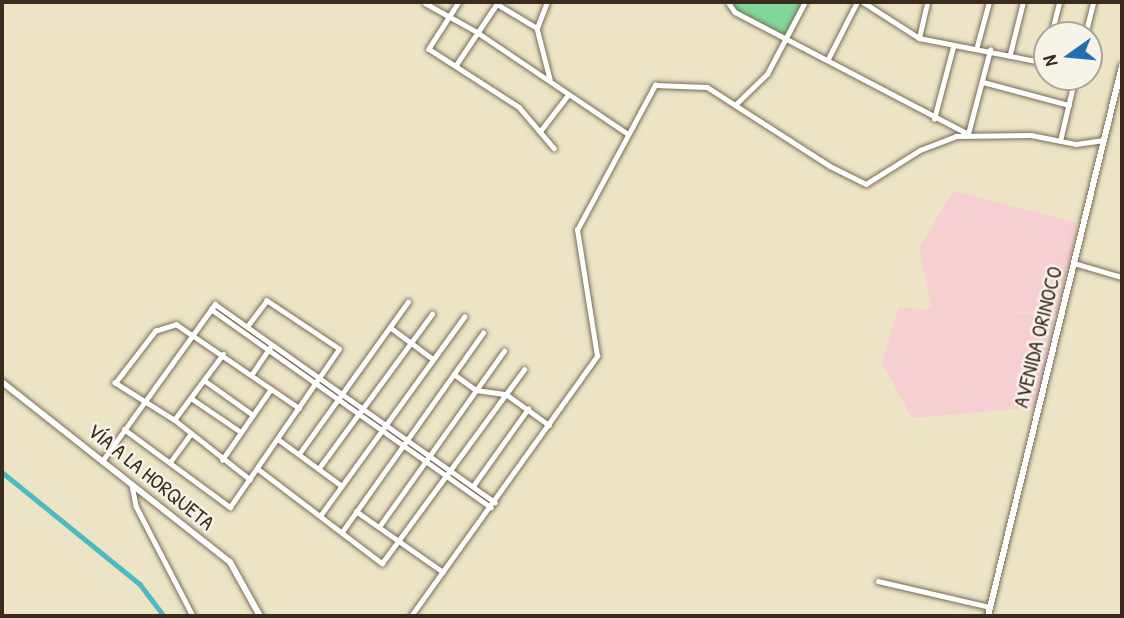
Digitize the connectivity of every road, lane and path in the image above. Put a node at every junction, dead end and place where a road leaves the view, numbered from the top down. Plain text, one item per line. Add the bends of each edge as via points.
1 (459, 2) edge
2 (547, 2) edge
3 (729, 2) edge
4 (806, 2) edge
5 (857, 2) edge
6 (863, 2) edge
7 (927, 2) edge
8 (989, 2) edge
9 (1023, 2) edge
10 (1059, 2) edge
11 (1093, 2) edge
12 (425, 3) edge
13 (497, 3) edge
14 (448, 19) junction
15 (1054, 21) edge
16 (1088, 21) edge
17 (537, 28) junction
18 (477, 32) junction
19 (919, 38) junction
20 (786, 39) junction
21 (977, 46) junction
22 (953, 47) junction
23 (990, 50) junction
24 (1010, 54) junction
25 (828, 59) junction
26 (1033, 59) edge
27 (456, 65) junction
28 (1122, 66) edge
29 (550, 80) junction
30 (983, 82) junction
31 (1072, 91) edge
32 (568, 94) junction
33 (735, 105) junction
34 (1069, 105) junction
35 (934, 119) junction
36 (541, 130) junction
37 (627, 133) junction
38 (968, 134) junction
39 (1105, 140) junction
40 (1060, 141) junction
41 (554, 148) dead end
42 (1074, 263) junction
43 (1122, 277) edge
44 (408, 302) dead end
45 (213, 306) junction
46 (432, 314) dead end
47 (464, 317) dead end
48 (248, 326) junction
49 (390, 327) junction
50 (483, 333) dead end
51 (193, 335) junction
52 (411, 342) junction
53 (272, 346) junction
54 (504, 351) dead end
55 (223, 354) junction
56 (433, 359) junction
57 (524, 370) dead end
58 (252, 374) junction
59 (454, 374) junction
60 (319, 378) junction
61 (204, 380) junction
62 (2, 382) edge
63 (272, 388) junction
64 (476, 390) junction
65 (341, 394) junction
66 (506, 394) junction
67 (191, 398) junction
68 (144, 400) junction
69 (299, 408) junction
70 (528, 409) junction
71 (362, 410) junction
72 (253, 415) junction
73 (174, 420) junction
74 (550, 425) junction
75 (384, 426) junction
76 (124, 429) junction
77 (241, 432) junction
78 (191, 433) junction
79 (278, 439) junction
80 (405, 441) junction
81 (299, 454) junction
82 (429, 454) junction
83 (103, 460) junction
84 (222, 460) junction
85 (426, 460) junction
86 (171, 461) junction
87 (319, 468) junction
88 (258, 469) junction
89 (449, 473) junction
90 (250, 480) junction
91 (132, 484) junction
92 (342, 486) junction
93 (473, 486) junction
94 (493, 504) junction
95 (356, 511) junction
96 (320, 516) junction
97 (379, 527) junction
98 (342, 532) junction
99 (399, 542) junction
100 (443, 572) junction
101 (878, 582) dead end
102 (990, 607) junction
103 (193, 616) edge
104 (260, 616) edge
105 (411, 616) edge
106 (988, 616) edge

1 - 14 street
2 - 17 street
3 - 20 street via 735,12
4 - 20 street
5 - 25 street
6 - 19 street
7 - 19 street
8 - 21 street
9 - 24 street
10 - 15 street
11 - 16 street
12 - 14 street
13 - 17 street
13 - 18 street
14 - 18 street
14 - 27 street via 429,49
17 - 29 street
18 - 27 street
18 - 29 street
19 - 22 street
20 - 25 street
20 - 33 street via 767,74
21 - 22 street
21 - 23 street
22 - 35 street
23 - 24 street
23 - 30 street
24 - 26 street
25 - 35 street
27 - 36 street via 511,101
28 - 39 main road, AVENIDA ORINOCO
29 - 32 street
30 - 34 street
30 - 38 street
31 - 34 street
32 - 36 street
32 - 37 street
33 - 37 street via 707,87 662,83 651,91
33 - 38 street via 866,184 920,149
34 - 40 street
35 - 38 street
36 - 41 street
37 - 74 street via 577,230 597,356
38 - 40 street
39 - 40 street
39 - 42 main road, AVENIDA ORINOCO
42 - 43 street
42 - 102 main road, AVENIDA ORINOCO
44 - 49 street
45 - 48 street
45 - 51 street
45 - 53 street
46 - 52 street
47 - 56 street
48 - 53 street
48 - 60 street via 267,301 339,349
49 - 52 street
49 - 65 street
50 - 59 street
51 - 55 street
51 - 68 street
51 - 68 street via 176,324 151,335 115,383
52 - 56 street
52 - 71 street
53 - 58 street
53 - 60 street
54 - 64 street
55 - 58 street
55 - 61 street
56 - 75 street
57 - 66 street
58 - 63 street
59 - 64 street
59 - 80 street
60 - 65 street
60 - 69 street
61 - 67 street
61 - 72 street
62 - 83 main road, VÍA A LA HORQUETA
63 - 69 street
63 - 72 street
64 - 66 street
64 - 82 street
65 - 71 street
65 - 81 street
66 - 70 street
66 - 89 street
67 - 73 street
67 - 77 street
68 - 73 street
68 - 76 street
69 - 79 street
70 - 74 street
70 - 93 street
71 - 75 street
71 - 87 street
72 - 77 street
73 - 78 street
74 - 94 street
75 - 80 street
75 - 92 street
76 - 83 street
76 - 86 street
77 - 84 street
78 - 84 street
78 - 86 street
79 - 81 street
79 - 88 street
80 - 82 street
80 - 85 street
80 - 95 street
81 - 87 street
82 - 85 street
82 - 89 street
83 - 91 main road, VÍA A LA HORQUETA
84 - 90 street
85 - 89 street
85 - 97 street
86 - 90 street via 230,507
87 - 92 street
88 - 90 street
88 - 96 street
89 - 93 street
89 - 94 street
89 - 99 street
91 - 103 street via 136,506
91 - 104 main road, VÍA A LA HORQUETA via 230,562
92 - 96 street
93 - 94 street
94 - 100 street
95 - 97 street
95 - 98 street
96 - 98 street
97 - 99 street
98 - 99 street via 382,563
99 - 100 street
100 - 105 street
101 - 102 street
102 - 106 main road, AVENIDA ORINOCO

